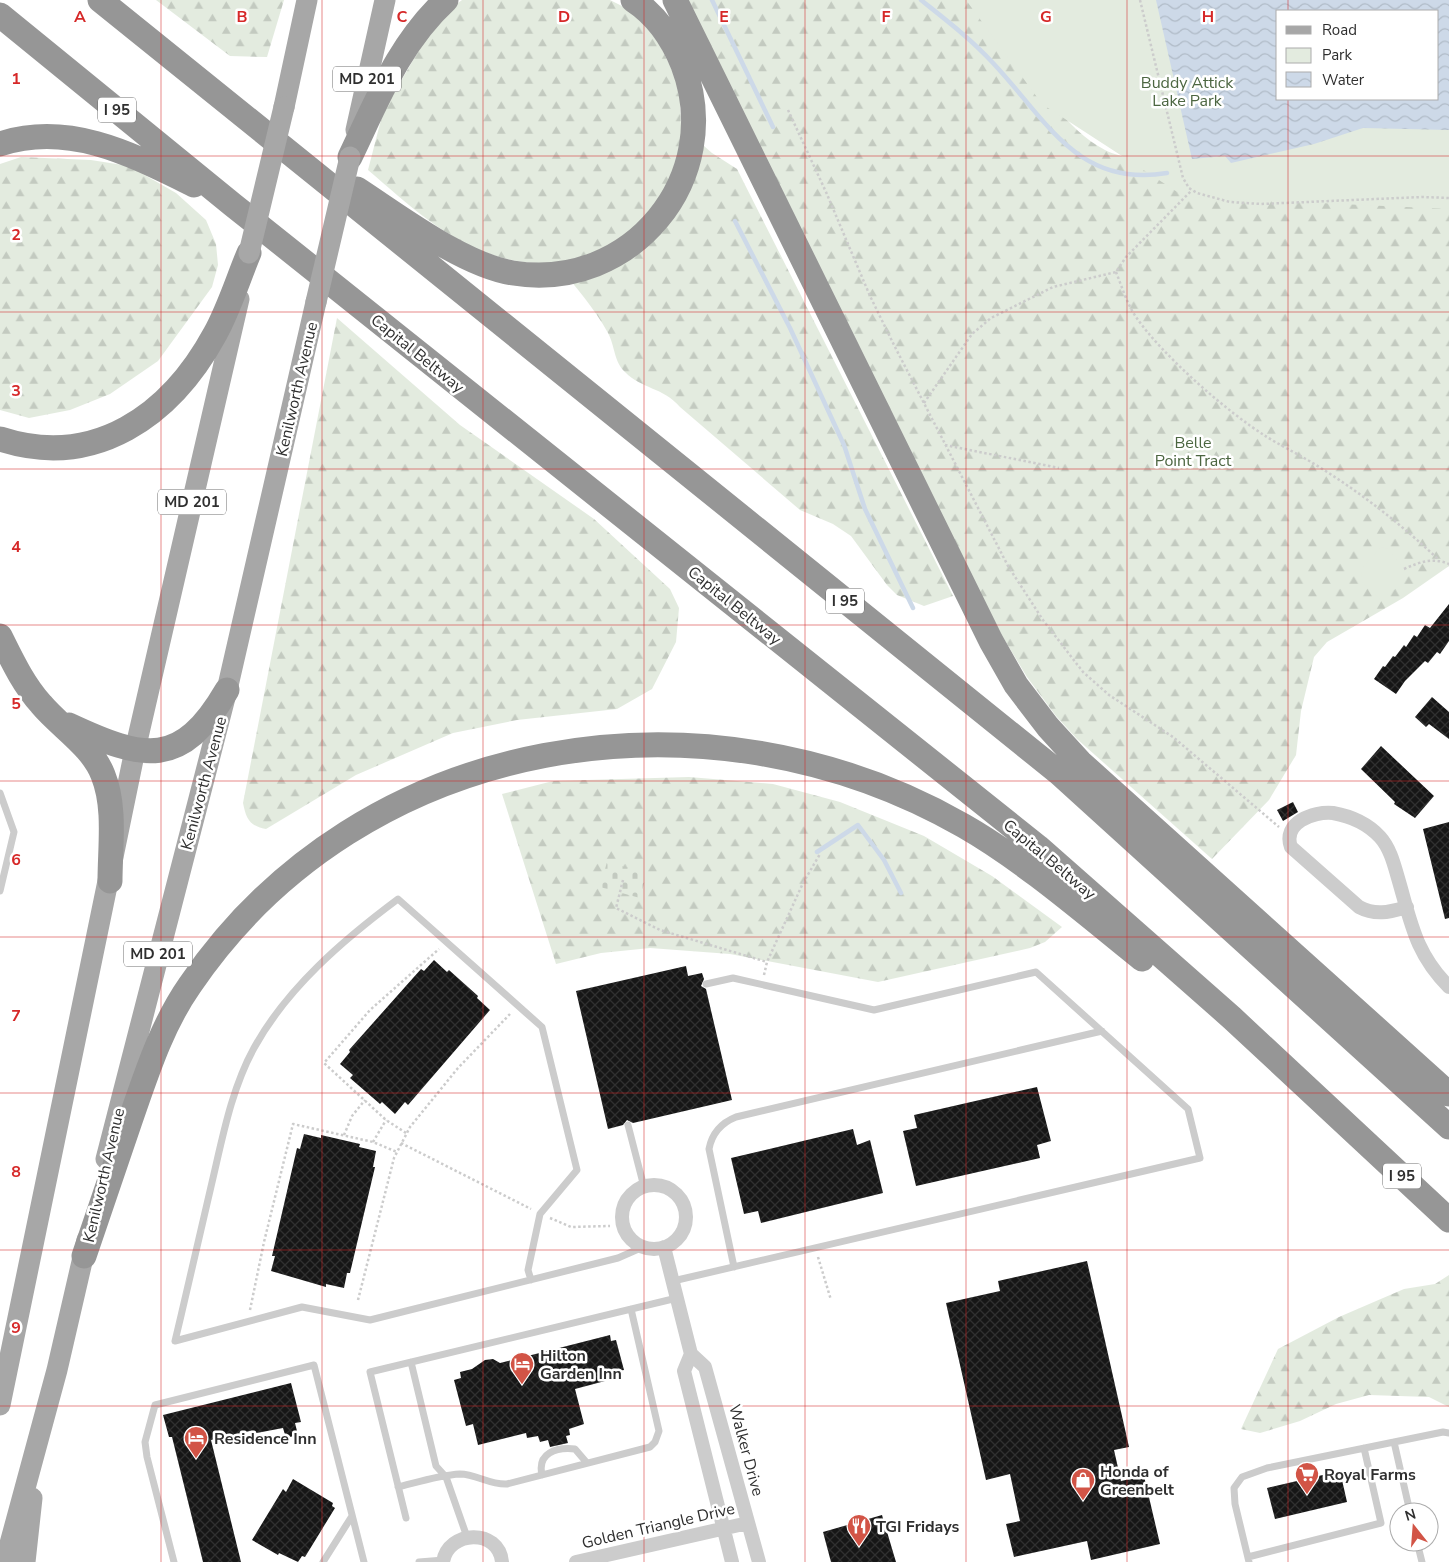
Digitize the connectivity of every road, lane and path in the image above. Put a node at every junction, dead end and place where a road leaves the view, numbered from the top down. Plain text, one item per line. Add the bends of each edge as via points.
1 (100, 0) edge
2 (307, 0) edge
3 (385, 0) edge
4 (446, 0) edge
5 (633, 0) edge
6 (675, 0) edge
7 (1140, 0) edge
8 (0, 15) edge
9 (222, 98) junction
10 (788, 110) dead end
11 (0, 144) edge
12 (350, 157) junction
13 (1192, 190) junction
14 (1449, 198) edge
15 (233, 205) junction
16 (249, 253) junction
17 (1116, 272) junction
18 (924, 403) junction
19 (0, 439) edge
20 (945, 445) junction
21 (1059, 468) dead end
22 (1439, 560) junction
23 (1449, 564) edge
24 (1404, 569) dead end
25 (0, 636) edge
26 (227, 690) junction
27 (56, 719) junction
28 (135, 750) junction
29 (0, 793) edge
30 (1290, 836) junction
31 (820, 854) dead end
32 (623, 880) dead end
33 (110, 881) junction
34 (0, 891) edge
35 (1407, 907) junction
36 (447, 954) dead end
37 (706, 984) dead end
38 (1449, 987) edge
39 (512, 1012) dead end
40 (1102, 1031) junction
41 (1449, 1094) edge
42 (365, 1100) junction
43 (386, 1120) junction
44 (628, 1125) dead end
45 (1449, 1127) edge
46 (1356, 1131) junction
47 (406, 1134) junction
48 (344, 1135) junction
49 (373, 1142) junction
50 (402, 1143) junction
51 (396, 1152) junction
52 (644, 1187) junction
53 (540, 1214) junction
54 (1449, 1220) edge
55 (610, 1226) dead end
56 (643, 1247) junction
57 (664, 1247) junction
58 (816, 1248) junction
59 (84, 1256) junction
60 (734, 1267) junction
61 (531, 1280) junction
62 (673, 1281) junction
63 (677, 1298) junction
64 (358, 1300) dead end
65 (831, 1300) dead end
66 (631, 1309) junction
67 (253, 1320) junction
68 (691, 1354) junction
69 (411, 1362) junction
70 (3, 1387) edge
71 (0, 1405) edge
72 (1449, 1433) edge
73 (1394, 1442) junction
74 (1364, 1448) junction
75 (35, 1450) junction
76 (587, 1463) junction
77 (542, 1475) junction
78 (446, 1477) junction
79 (398, 1487) junction
80 (1408, 1502) edge
81 (352, 1516) junction
82 (406, 1518) dead end
83 (748, 1523) junction
84 (723, 1530) junction
85 (467, 1537) junction
86 (1248, 1559) edge
87 (444, 1561) edge
88 (5, 1562) edge
89 (25, 1562) edge
90 (174, 1562) edge
91 (323, 1562) edge
92 (364, 1562) edge
93 (419, 1562) edge
94 (502, 1562) edge
95 (576, 1562) edge
96 (732, 1562) edge
97 (759, 1562) edge

1 - 9 highway, I 95
2 - 16 main road, MD 201, bridge
3 - 12 main road, Kenilworth Avenue / MD 201
4 - 12 highway via 420,25 398,58
5 - 9 highway via 662,28 678,53 688,78 694,134 676,194 658,221 636,242 606,260 576,270 544,276 512,273 484,264 432,238
6 - 41 highway via 964,588 1016,686 1080,762
7 - 13 path via 1183,178
8 - 15 highway, Capital Beltway / I 95
9 - 45 highway, I 95 via 1059,773
10 - 18 path via 870,296
11 - 15 highway via 16,138 47,135 87,140 131,154
12 - 26 main road, Kenilworth Avenue / MD 201, bridge
13 - 14 path via 1230,202 1261,204
13 - 17 path via 1148,233
15 - 46 highway, Capital Beltway / I 95 via 1038,848
16 - 19 highway via 216,333 192,370 165,400 136,424 109,439 77,446 48,448 17,445
16 - 28 main road, MD 201
17 - 18 path via 1053,287 991,318 972,334
17 - 22 path via 1135,315 1148,332 1208,390 1266,437 1317,465 1353,491 1416,538
18 - 20 path
20 - 21 path
20 - 30 path via 1008,566 1043,620 1083,672 1109,695 1173,737
22 - 23 path
22 - 24 path via 1420,561
25 - 27 highway via 28,687
26 - 28 highway via 213,714 196,733 178,745 159,751
26 - 59 main road, Kenilworth Avenue / MD 201 via 123,1090
27 - 28 highway
27 - 33 highway via 94,758 103,773 110,805
28 - 33 main road, MD 201
29 - 34 lane via 14,832
30 - 35 street via 1291,847 1359,907 1376,913
30 - 35 street via 1301,820 1320,814 1339,814 1360,821 1388,849
31 - 32 path via 767,962 660,930 616,908
33 - 70 main road, MD 201
35 - 38 street via 1424,956
36 - 42 path via 439,948 404,978 370,1010 324,1063
37 - 40 lane via 733,978 874,1010 1036,972
39 - 47 path via 458,1068
40 - 58 lane via 1188,1109 1200,1158
40 - 60 lane via 736,1117 725,1123 714,1134 709,1148
42 - 43 path
42 - 48 path via 352,1116
43 - 47 path
43 - 49 path
44 - 52 lane
46 - 54 highway, Capital Beltway / I 95
46 - 59 highway via 1134,952 1005,852 964,825 861,780 791,759 680,746 624,746 572,751 476,772 386,808 311,856 242,918 188,988 162,1035
47 - 50 path
48 - 49 path
48 - 67 path via 293,1124 249,1308
49 - 51 path
50 - 51 path
50 - 53 path
51 - 64 path
52 - 56 street via 628,1198 622,1216 630,1238
52 - 57 street via 659,1185 668,1188 682,1200 686,1218 681,1234
53 - 55 path via 571,1227
53 - 61 lane via 528,1270
53 - 67 lane via 577,1170 542,1027 398,899 330,953 289,999 253,1049 236,1088 175,1341
56 - 57 street
56 - 61 lane via 618,1258
57 - 62 street, Walker Drive
58 - 60 lane
58 - 65 path
59 - 75 main road, Kenilworth Avenue / MD 201
60 - 62 lane
61 - 67 lane via 370,1320 302,1307
62 - 63 street, Walker Drive
63 - 66 lane
63 - 68 street, Walker Drive
66 - 69 lane
66 - 76 lane via 659,1431 650,1447
68 - 83 street, Walker Drive via 705,1367
68 - 84 street, Walker Drive via 684,1371
69 - 78 lane via 436,1466
69 - 79 lane via 370,1372
70 - 71 main road, MD 201
72 - 73 lane
73 - 74 lane
73 - 80 lane
74 - 86 lane via 1267,1468 1242,1477 1234,1488 1235,1504
74 - 86 lane via 1381,1523
75 - 88 main road, Kenilworth Avenue / MD 201
75 - 89 main road
76 - 77 lane
76 - 77 lane via 575,1449 551,1452 540,1464
77 - 78 lane via 497,1485 462,1474
78 - 79 lane
78 - 85 lane
79 - 82 lane
81 - 90 lane via 314,1365 155,1404 145,1442
81 - 91 lane
81 - 92 lane
83 - 84 street, Golden Triangle Drive
83 - 97 street, Walker Drive
84 - 95 street, Golden Triangle Drive
84 - 96 street, Walker Drive
85 - 87 street via 454,1543 446,1552
85 - 94 street via 487,1539 499,1551
87 - 93 lane

